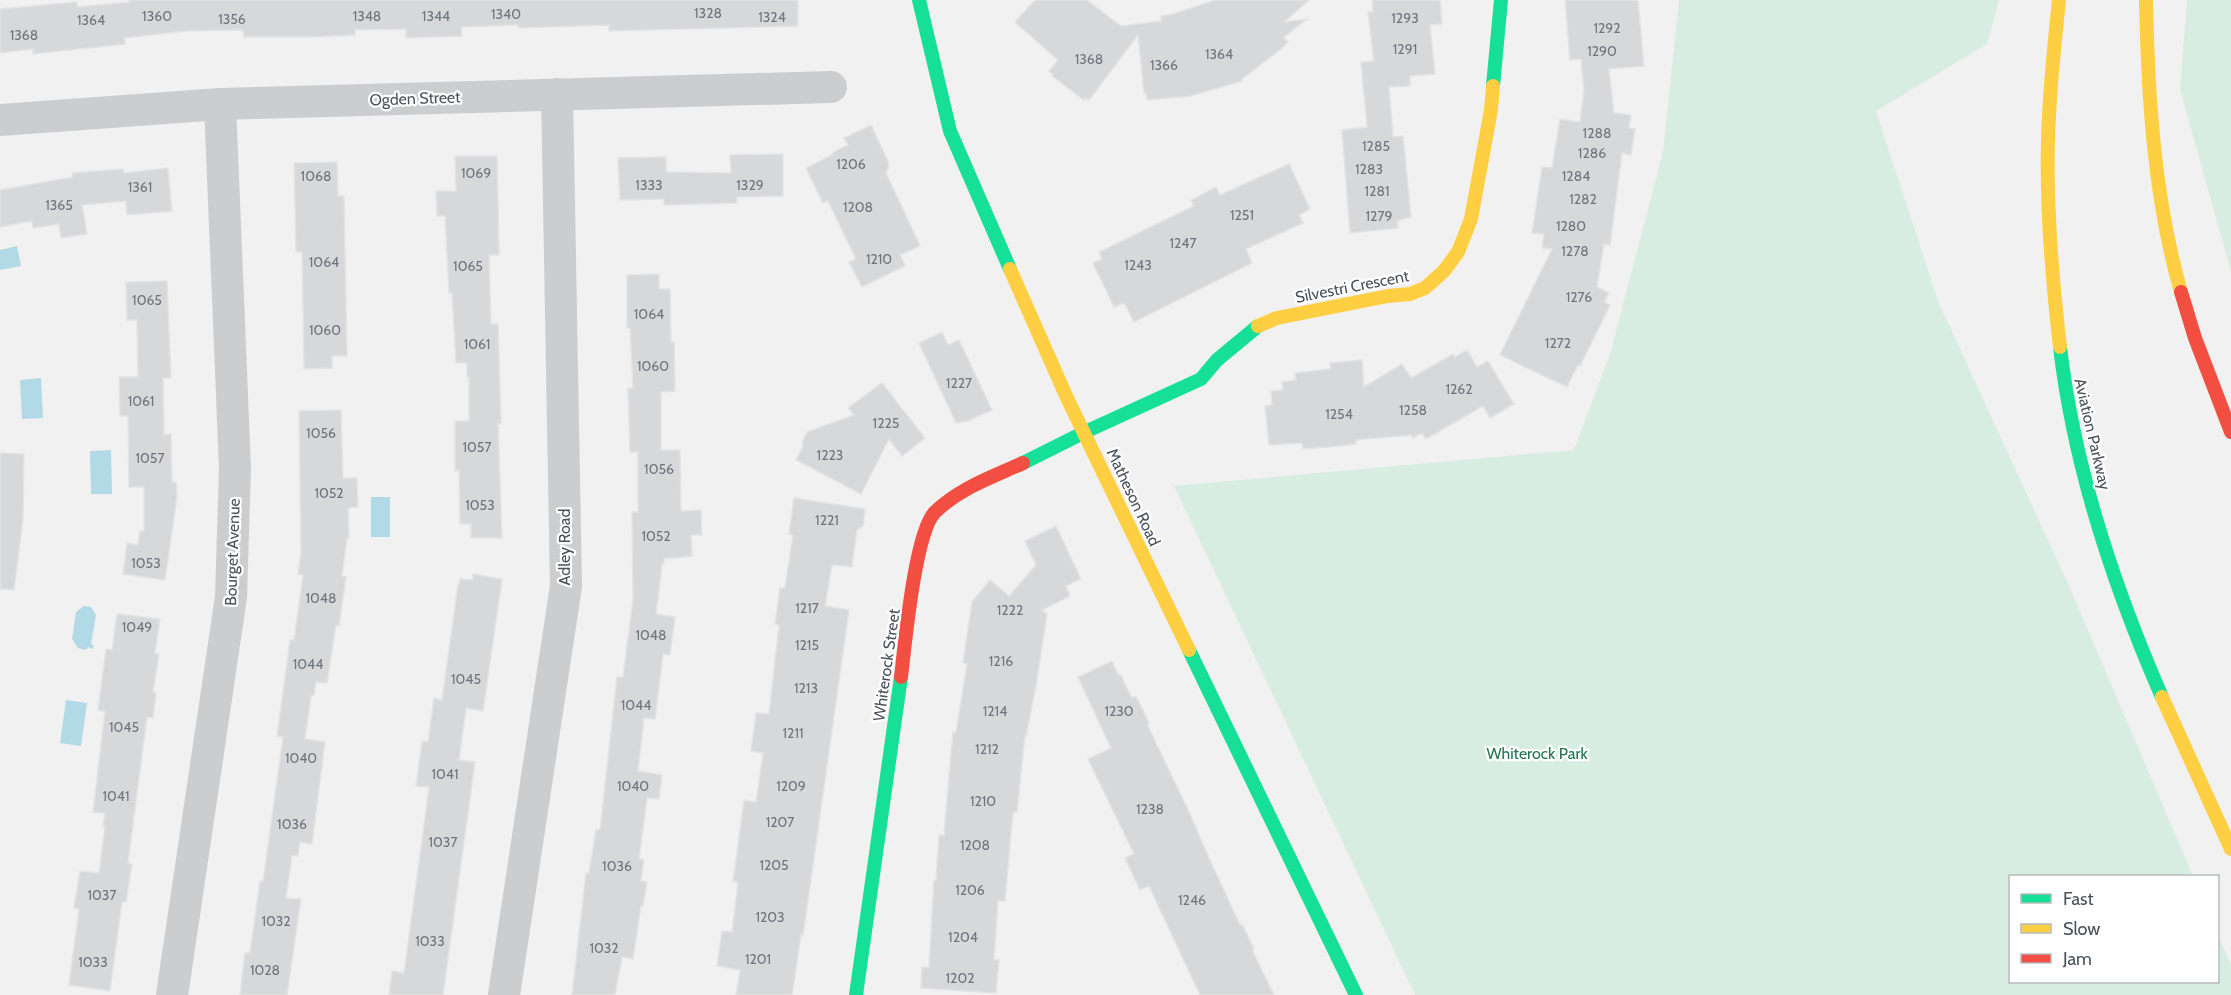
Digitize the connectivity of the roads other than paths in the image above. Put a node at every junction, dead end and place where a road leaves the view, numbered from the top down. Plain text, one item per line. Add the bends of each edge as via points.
1 (919, 0) edge
2 (1502, 0) edge
3 (2059, 0) edge
4 (2146, 0) edge
5 (831, 87) dead end
6 (557, 94) junction
7 (220, 104) junction
8 (0, 120) edge
9 (1085, 432) junction
10 (2231, 432) edge
11 (2231, 849) edge
12 (172, 995) edge
13 (504, 995) edge
14 (856, 995) edge
15 (1356, 995) edge

1 - 9 street, Matheson Road via 950,131
2 - 9 street, Silvestri Crescent via 1491,110 1471,219 1458,252 1444,271 1425,288 1410,294 1277,318 1255,327 1201,379
3 - 11 street, Aviation Parkway via 2049,92 2047,176 2054,313 2066,395 2085,477 2120,592 2159,690
4 - 10 street via 2146,51 2163,217 2190,325
5 - 6 street, Ogden Street
6 - 7 street, Ogden Street
6 - 13 street, Adley Road via 566,586
7 - 8 street, Ogden Street
7 - 12 street, Bourget Avenue via 235,468 231,597
9 - 14 street, Whiterock Street via 960,492 933,514 919,548
9 - 15 street, Matheson Road

